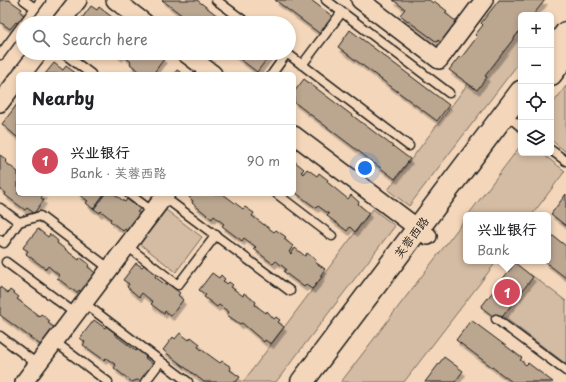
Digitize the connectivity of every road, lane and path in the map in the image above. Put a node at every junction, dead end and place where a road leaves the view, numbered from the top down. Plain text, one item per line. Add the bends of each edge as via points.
1 (24, 0) edge
2 (42, 0) edge
3 (78, 0) edge
4 (115, 0) edge
5 (216, 0) edge
6 (326, 0) edge
7 (360, 0) edge
8 (484, 0) edge
9 (35, 8) junction
10 (342, 12) junction
11 (30, 16) edge
12 (65, 16) edge
13 (136, 16) edge
14 (238, 16) edge
15 (566, 33) edge
16 (16, 34) edge
17 (554, 49) edge
18 (566, 54) edge
19 (0, 55) edge
20 (33, 60) edge
21 (72, 60) edge
22 (194, 60) edge
23 (282, 60) edge
24 (296, 60) edge
25 (302, 64) junction
26 (554, 70) edge
27 (24, 72) edge
28 (88, 72) edge
29 (210, 72) edge
30 (273, 72) edge
31 (16, 82) edge
32 (449, 93) dead end
33 (518, 96) edge
34 (0, 103) edge
35 (518, 122) edge
36 (296, 137) edge
37 (409, 146) dead end
38 (554, 152) edge
39 (566, 161) edge
40 (132, 196) edge
41 (164, 196) edge
42 (166, 196) edge
43 (280, 196) edge
44 (0, 208) edge
45 (152, 212) junction
46 (19, 222) junction
47 (423, 232) junction
48 (216, 236) junction
49 (332, 236) dead end
50 (0, 240) edge
51 (127, 246) junction
52 (6, 262) dead end
53 (110, 269) junction
54 (290, 291) dead end
55 (80, 309) junction
56 (496, 319) dead end
57 (0, 336) edge
58 (55, 342) junction
59 (161, 361) junction
60 (38, 364) junction
61 (566, 371) edge
62 (24, 382) edge
63 (108, 382) edge
64 (145, 382) edge
65 (188, 382) edge
66 (302, 382) edge
67 (316, 382) edge

1 - 9 lane
2 - 9 lane
3 - 12 street
4 - 13 street
5 - 14 lane
6 - 10 lane
7 - 8 street via 439,60
9 - 11 lane
10 - 25 lane
10 - 32 lane
15 - 17 main road
16 - 19 lane
18 - 26 main road
20 - 27 street
21 - 28 lane
22 - 29 street
23 - 30 lane
24 - 25 lane
25 - 37 lane
31 - 34 street
33 - 47 main road, 芙蓉西路
35 - 47 main road, 芙蓉西路
36 - 47 street
38 - 39 lane
40 - 45 lane
41 - 45 street
42 - 48 lane
43 - 49 lane
44 - 46 lane
45 - 51 street
46 - 50 lane via 4,243
46 - 53 lane via 40,216
47 - 66 main road, 芙蓉西路
47 - 67 main road, 芙蓉西路
48 - 51 lane via 178,285
48 - 54 lane
51 - 53 street
52 - 55 lane
53 - 55 street
55 - 58 street
55 - 59 lane
56 - 61 lane
57 - 60 lane
58 - 60 street
58 - 63 lane
59 - 64 lane
59 - 65 lane
60 - 62 street

